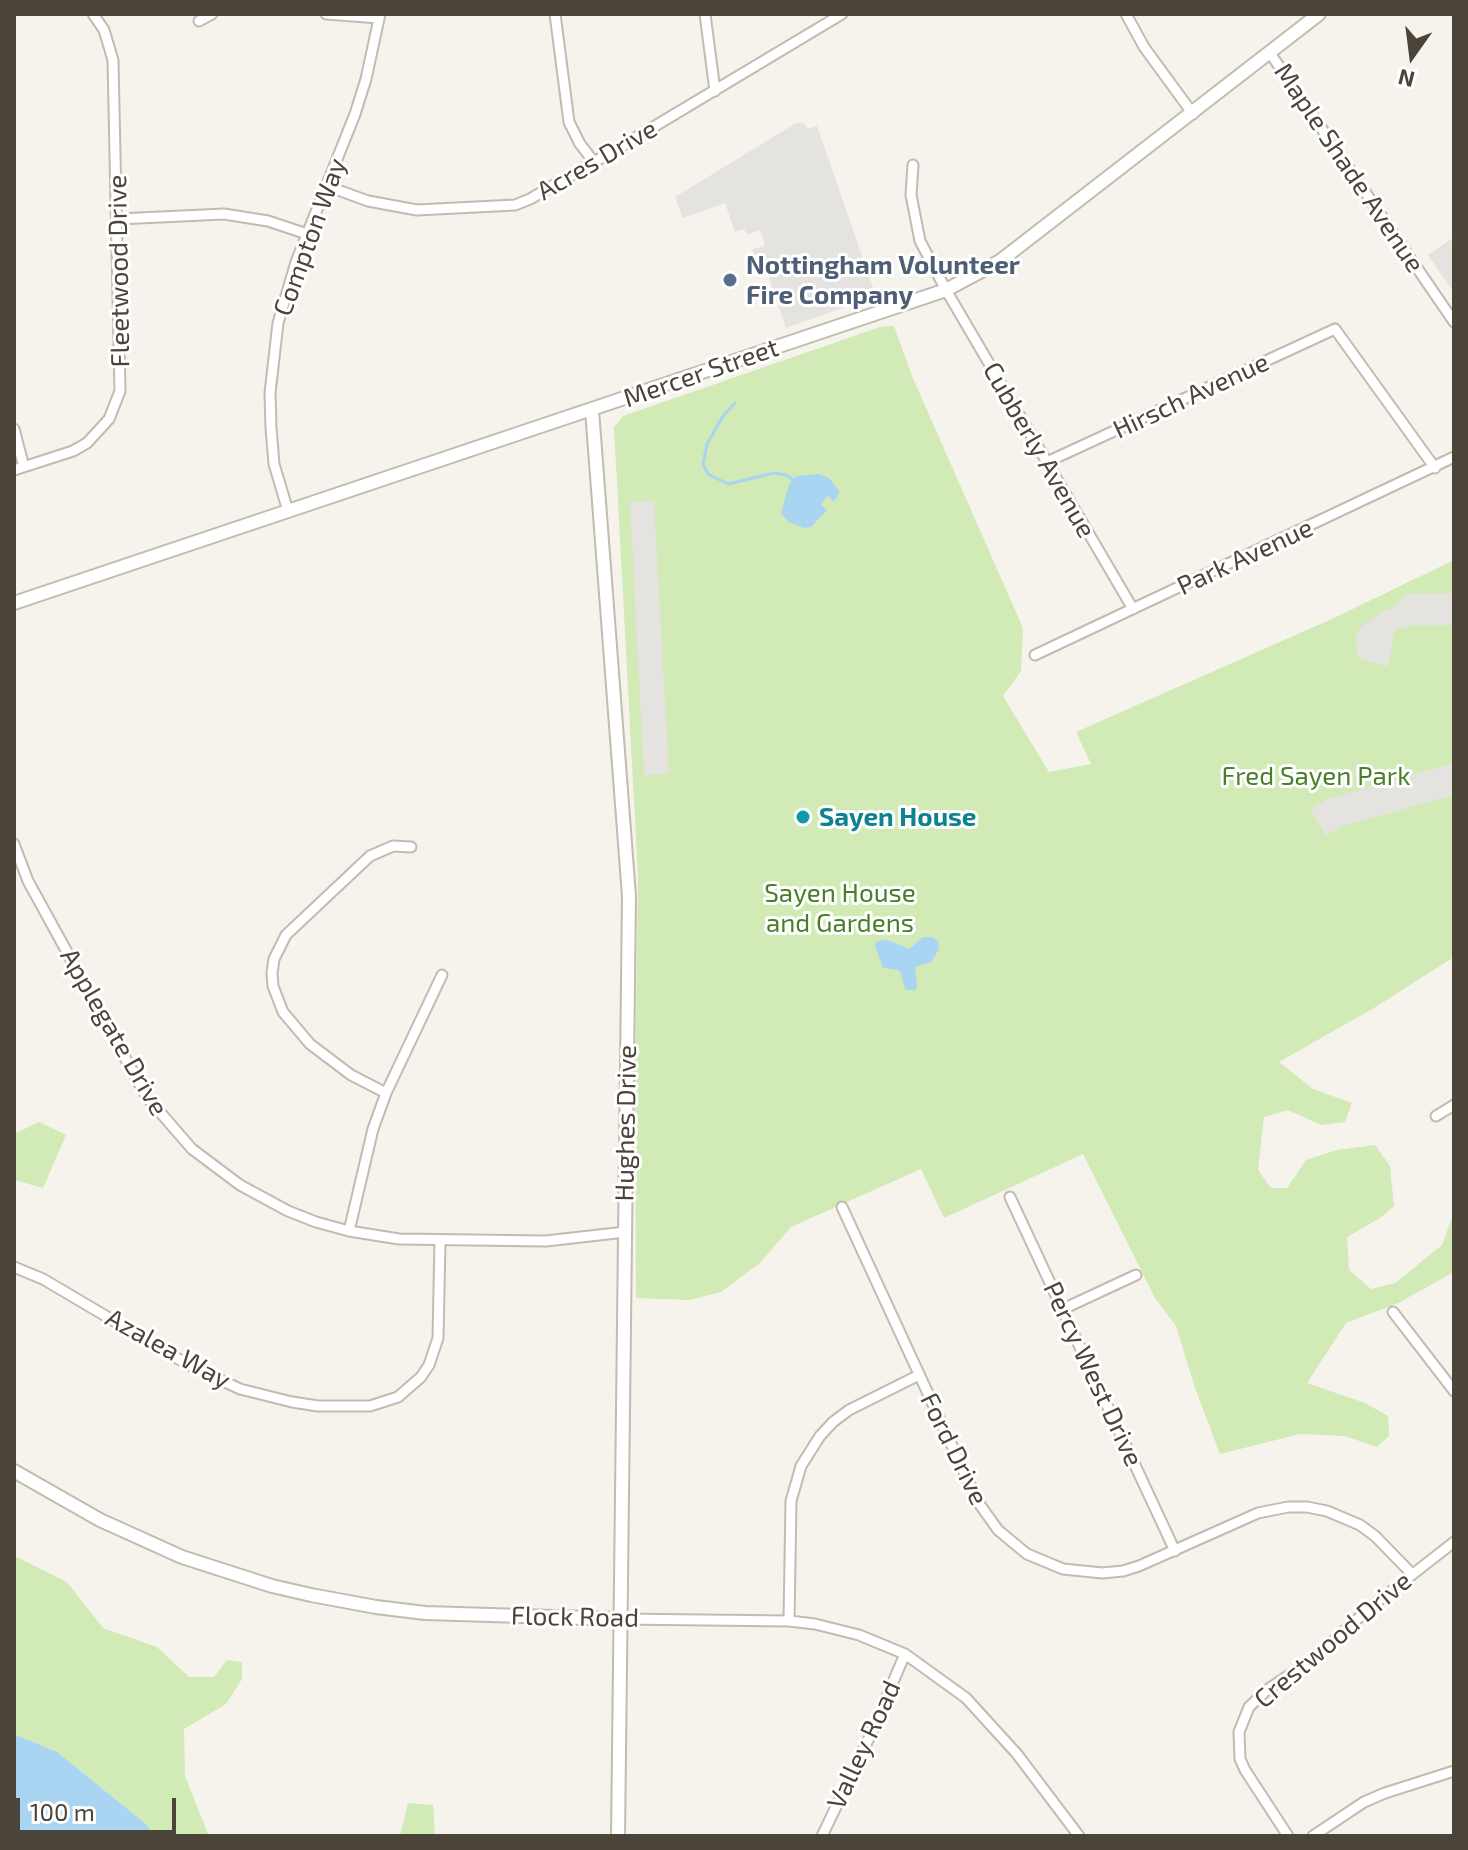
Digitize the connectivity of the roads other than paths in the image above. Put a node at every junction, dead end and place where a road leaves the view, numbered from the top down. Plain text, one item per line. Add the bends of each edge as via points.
1 (93, 14) edge
2 (212, 14) edge
3 (326, 14) edge
4 (555, 14) edge
5 (705, 14) edge
6 (842, 14) edge
7 (1126, 14) edge
8 (1319, 14) edge
9 (379, 16) edge
10 (199, 21) dead end
11 (1270, 53) junction
12 (715, 91) junction
13 (1193, 114) junction
14 (594, 162) junction
15 (913, 165) dead end
16 (327, 186) junction
17 (118, 219) junction
18 (307, 234) junction
19 (946, 290) junction
20 (1454, 322) edge
21 (592, 410) junction
22 (14, 429) edge
23 (1454, 457) edge
24 (1047, 462) junction
25 (19, 468) edge
26 (1435, 468) junction
27 (288, 511) junction
28 (14, 603) edge
29 (1133, 609) junction
30 (1035, 655) dead end
31 (14, 844) edge
32 (411, 847) dead end
33 (442, 975) dead end
34 (386, 1093) junction
35 (1454, 1105) edge
36 (1436, 1116) dead end
37 (1010, 1197) dead end
38 (842, 1207) dead end
39 (349, 1231) junction
40 (625, 1232) junction
41 (440, 1241) junction
42 (14, 1267) edge
43 (1136, 1275) dead end
44 (1063, 1309) junction
45 (1393, 1312) dead end
46 (919, 1375) junction
47 (1454, 1391) edge
48 (14, 1471) edge
49 (1454, 1542) edge
50 (1175, 1551) junction
51 (1412, 1574) junction
52 (620, 1619) junction
53 (789, 1621) junction
54 (905, 1654) junction
55 (1454, 1771) edge
56 (618, 1836) edge
57 (822, 1836) edge
58 (1079, 1836) edge
59 (1288, 1836) edge
60 (1313, 1836) edge

1 - 17 street, Fleetwood Drive via 113,60
2 - 10 street
3 - 9 street
4 - 14 street via 569,122
5 - 12 street
6 - 12 street, Acres Drive
7 - 13 street
8 - 11 street, Mercer Street
9 - 16 street, Compton Way via 366,79
11 - 13 street, Mercer Street
11 - 20 street, Maple Shade Avenue
12 - 14 street, Acres Drive
13 - 19 street, Mercer Street via 1000,261
14 - 16 street, Acres Drive via 530,199 502,208 417,210
15 - 19 street, Cubberly Avenue via 911,195 920,241
16 - 18 street, Compton Way
17 - 18 street via 224,214
17 - 25 street, Fleetwood Drive via 122,375 116,406 87,443
18 - 27 street, Compton Way via 278,323 270,393 274,464
19 - 21 street, Mercer Street
19 - 24 street, Cubberly Avenue
21 - 27 street, Mercer Street
21 - 40 street, Hughes Drive via 629,896
22 - 25 street
23 - 26 street, Park Avenue
24 - 26 street, Hirsch Avenue via 1335,329
24 - 29 street, Cubberly Avenue
26 - 29 street, Park Avenue
27 - 28 street, Mercer Street
29 - 30 street, Park Avenue
31 - 39 street, Applegate Drive via 51,923 146,1096 167,1123 240,1185 288,1211
32 - 34 street via 380,850 359,866 286,935 272,973 277,1000 301,1034 334,1063
33 - 34 street
34 - 39 street
35 - 36 street
37 - 44 street, Percy West Drive
38 - 46 street, Ford Drive
39 - 41 street, Applegate Drive
40 - 41 street, Applegate Drive via 546,1241
40 - 52 street, Hughes Drive
41 - 42 street, Azalea Way via 435,1352 410,1388 370,1406 292,1402 240,1389
43 - 44 street
44 - 50 street, Percy West Drive
45 - 47 street
46 - 50 street, Ford Drive via 978,1502 998,1530 1027,1554 1063,1569 1102,1573
46 - 53 street via 849,1410 820,1436 801,1466 791,1501
48 - 52 street, Flock Road via 132,1536 285,1589 425,1613
49 - 51 street, Crestwood Drive
50 - 51 street, Ford Drive via 1258,1513 1307,1507 1360,1525
51 - 59 street, Crestwood Drive via 1313,1659 1257,1698 1243,1719 1240,1759
52 - 53 street, Flock Road
52 - 56 street, Hughes Drive
53 - 54 street, Flock Road via 859,1635
54 - 57 street, Valley Road
54 - 58 street, Flock Road via 966,1698
55 - 60 street via 1364,1802

